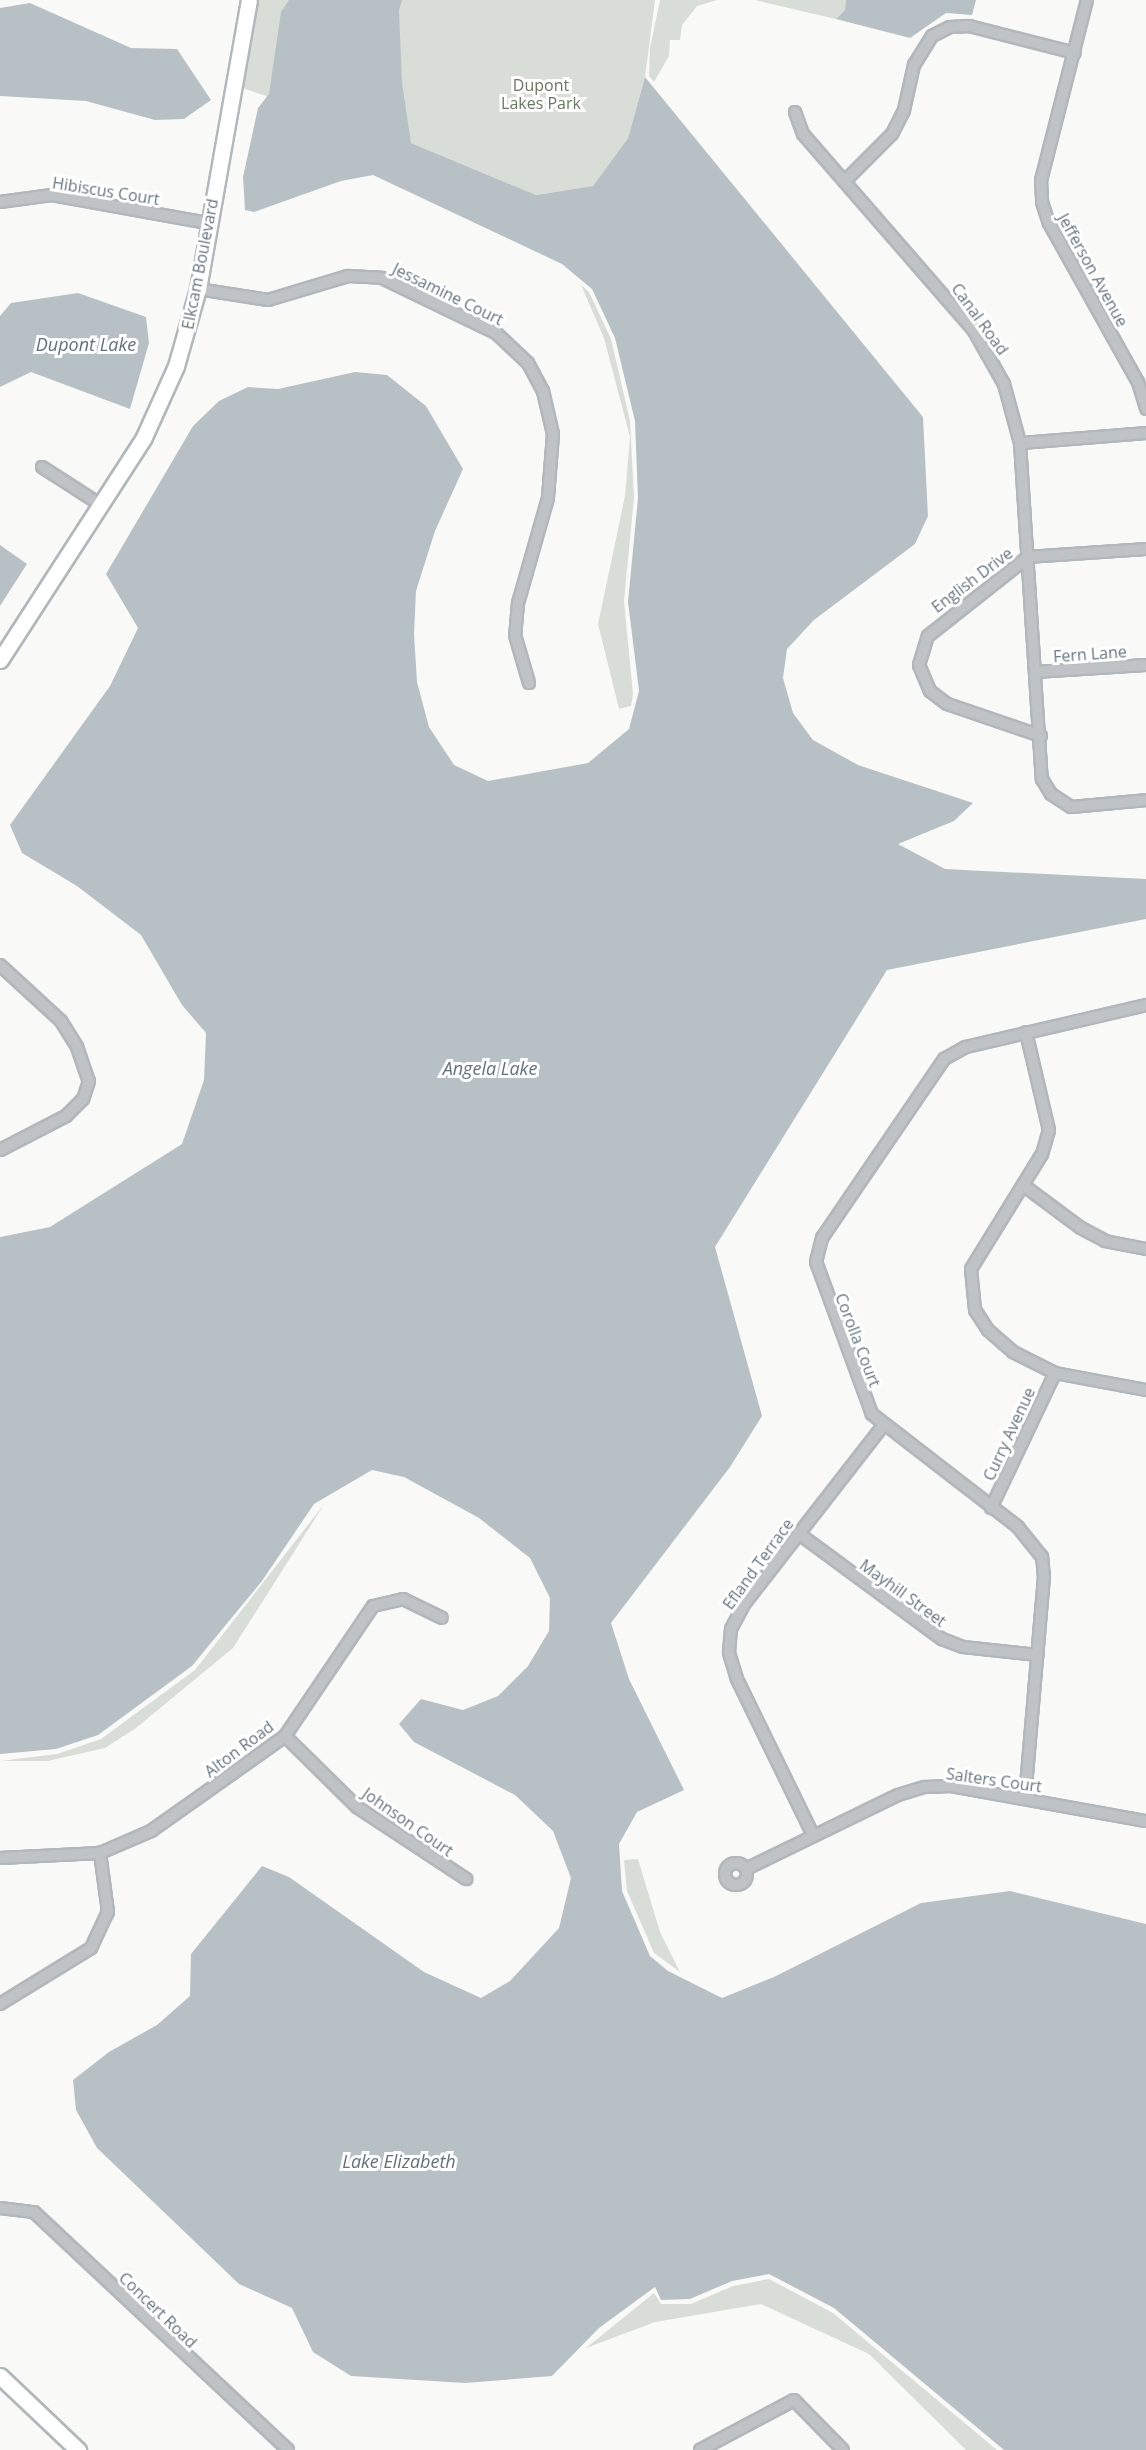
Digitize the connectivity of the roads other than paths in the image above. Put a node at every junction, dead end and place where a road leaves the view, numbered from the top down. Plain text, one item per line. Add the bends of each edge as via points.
1 (249, 0) edge
2 (1087, 0) edge
3 (1075, 52) junction
4 (795, 111) dead end
5 (845, 181) junction
6 (0, 202) edge
7 (207, 223) junction
8 (198, 289) junction
9 (1146, 409) edge
10 (1146, 433) edge
11 (1020, 443) junction
12 (42, 467) dead end
13 (101, 505) junction
14 (1146, 549) edge
15 (1028, 556) junction
16 (0, 660) edge
17 (1146, 665) edge
18 (1036, 672) junction
19 (529, 683) dead end
20 (1041, 736) junction
21 (1146, 800) edge
22 (1, 968) edge
23 (1146, 1005) edge
24 (1026, 1032) junction
25 (0, 1150) edge
26 (1023, 1185) junction
27 (1146, 1249) edge
28 (1055, 1373) junction
29 (1146, 1390) edge
30 (883, 1426) junction
31 (991, 1509) junction
32 (798, 1533) junction
33 (442, 1618) dead end
34 (1038, 1656) junction
35 (285, 1736) junction
36 (1025, 1798) junction
37 (1146, 1821) edge
38 (813, 1835) junction
39 (99, 1853) junction
40 (0, 1858) edge
41 (746, 1869) dead end
42 (466, 1879) dead end
43 (0, 2004) edge
44 (0, 2208) edge
45 (0, 2376) edge
46 (78, 2450) edge
47 (288, 2450) edge
48 (700, 2450) edge
49 (843, 2450) edge

1 - 7 street, Elkcam Boulevard
2 - 3 street, Jefferson Avenue
3 - 5 street via 969,26 950,27 932,36 914,65 904,110 892,134
3 - 9 street, Jefferson Avenue via 1041,180 1042,202 1048,223 1138,382
4 - 5 street, Canal Road via 803,134
5 - 11 street, Canal Road via 974,331 1004,384
6 - 7 street, Hibiscus Court via 52,195
7 - 8 street, Elkcam Boulevard
8 - 13 street, Elkcam Boulevard via 184,342 160,406
8 - 19 street, Jessamine Court via 268,300 348,276 382,278 496,333 528,363 543,391 554,434 548,498 518,603 515,634
10 - 11 street
11 - 15 street, Canal Road
12 - 13 street
13 - 16 street, Elkcam Boulevard
14 - 15 street, English Drive
15 - 18 street, Canal Road
15 - 20 street, English Drive via 934,629 921,652 920,665 930,691 947,704
17 - 18 street, Fern Lane
18 - 20 street, Canal Road
20 - 21 street, Canal Road via 1042,779 1062,804 1122,805
22 - 25 street via 61,1021 78,1047 89,1082 83,1099 66,1116
23 - 24 street, Corolla Court
24 - 26 street via 1049,1130 1042,1154
24 - 30 street, Corolla Court via 966,1047 944,1059 818,1249 819,1280 865,1401
26 - 27 street via 1081,1228 1105,1240
26 - 28 street via 982,1247 969,1287 975,1310 988,1330 1013,1352
28 - 29 street
28 - 31 street, Curry Avenue
30 - 31 street, Corolla Court
30 - 32 street, Efland Terrace
31 - 34 street, Corolla Court via 1033,1541 1042,1557
32 - 34 street, Mayhill Street via 942,1639 963,1647
32 - 38 street, Efland Terrace via 745,1603 731,1629 729,1653
33 - 35 street, Alton Road via 403,1599 373,1606
34 - 36 street, Corolla Court
35 - 39 street, Alton Road via 151,1831
35 - 42 street, Johnson Court via 357,1807
36 - 37 street, Salters Court
36 - 38 street, Salters Court via 951,1786 925,1787
38 - 41 street, Salters Court
39 - 40 street, Alton Road
39 - 43 street via 108,1912 91,1948
44 - 47 street, Concert Road via 34,2212
45 - 46 street
48 - 49 street via 794,2400

